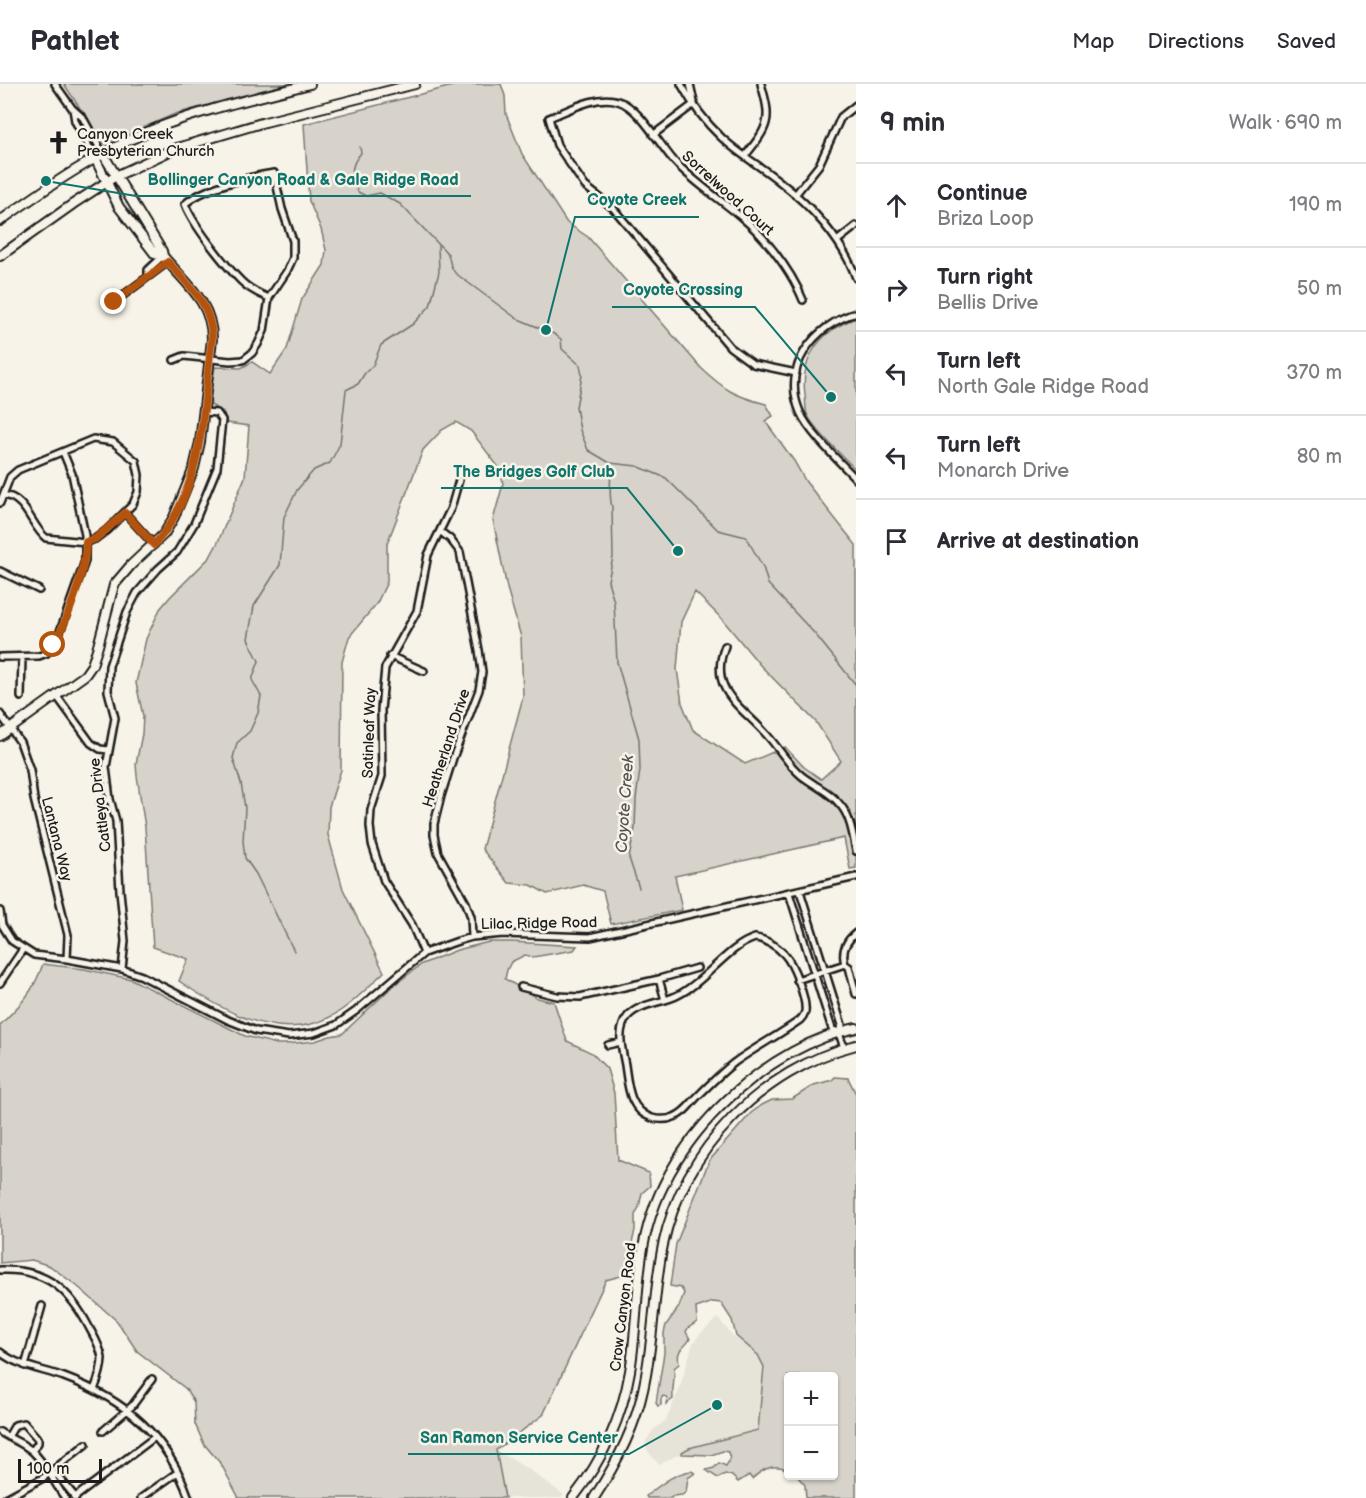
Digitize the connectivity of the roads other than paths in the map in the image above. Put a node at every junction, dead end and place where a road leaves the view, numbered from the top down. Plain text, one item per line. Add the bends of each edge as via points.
1 (55, 84) edge
2 (310, 84) edge
3 (415, 84) edge
4 (681, 84) edge
5 (690, 84) edge
6 (761, 84) edge
7 (694, 104) junction
8 (856, 105) edge
9 (72, 108) junction
10 (653, 135) junction
11 (103, 154) junction
12 (745, 156) junction
13 (95, 158) junction
14 (116, 176) junction
15 (106, 182) junction
16 (795, 195) junction
17 (0, 221) edge
18 (856, 226) edge
19 (837, 241) junction
20 (0, 256) edge
21 (165, 259) junction
22 (856, 278) edge
23 (269, 298) junction
24 (803, 300) dead end
25 (114, 302) dead end
26 (856, 313) edge
27 (209, 358) junction
28 (174, 360) dead end
29 (796, 373) junction
30 (204, 412) junction
31 (63, 452) junction
32 (856, 479) edge
33 (459, 480) dead end
34 (3, 495) junction
35 (0, 503) edge
36 (125, 513) junction
37 (441, 532) junction
38 (86, 542) junction
39 (154, 545) junction
40 (0, 571) edge
41 (39, 590) dead end
42 (725, 645) dead end
43 (390, 656) junction
44 (0, 657) edge
45 (21, 657) junction
46 (424, 671) dead end
47 (56, 695) junction
48 (21, 698) dead end
49 (0, 714) edge
50 (11, 728) junction
51 (0, 736) edge
52 (108, 750) junction
53 (110, 799) junction
54 (100, 802) dead end
55 (856, 851) edge
56 (856, 877) edge
57 (800, 891) junction
58 (789, 893) junction
59 (0, 911) edge
60 (856, 933) edge
61 (472, 937) junction
62 (23, 950) junction
63 (424, 953) junction
64 (68, 959) junction
65 (845, 964) junction
66 (697, 968) dead end
67 (122, 969) junction
68 (824, 972) junction
69 (815, 974) junction
70 (659, 979) junction
71 (797, 980) junction
72 (0, 983) edge
73 (521, 987) dead end
74 (856, 994) edge
75 (665, 1000) junction
76 (856, 1028) edge
77 (839, 1033) junction
78 (621, 1042) junction
79 (608, 1045) dead end
80 (856, 1045) edge
81 (844, 1048) junction
82 (0, 1270) edge
83 (42, 1306) dead end
84 (0, 1352) edge
85 (26, 1366) junction
86 (152, 1378) dead end
87 (94, 1390) junction
88 (129, 1410) junction
89 (103, 1431) dead end
90 (0, 1432) edge
91 (8, 1437) junction
92 (155, 1437) junction
93 (86, 1444) dead end
94 (32, 1451) junction
95 (50, 1472) junction
96 (178, 1472) junction
97 (6, 1498) edge
98 (65, 1498) edge
99 (75, 1498) edge
100 (141, 1498) edge
101 (189, 1498) edge
102 (573, 1498) edge
103 (594, 1498) edge

1 - 9 street
2 - 11 main road via 186,117
3 - 14 main road via 206,138
4 - 7 street
5 - 7 street
6 - 12 street via 768,120
7 - 10 street
7 - 12 street via 715,132
8 - 16 street via 841,117 819,165
9 - 11 street via 83,118
9 - 13 street
10 - 24 street, Sorrelwood Court via 696,183 763,238 796,281
10 - 29 street, Sorrelwood Court via 632,108 608,98 549,118 557,145 585,186 613,208 730,347 753,364
11 - 13 main road
11 - 14 main road
12 - 16 street
13 - 15 main road
13 - 17 main road
14 - 15 main road
14 - 21 main road
15 - 20 main road
15 - 21 main road via 119,207 155,254
16 - 19 street
18 - 19 street
19 - 22 street
21 - 25 street
21 - 27 main road via 207,309 212,324
23 - 23 street via 293,258 293,241 274,173 192,197 185,204 203,234 241,281
23 - 27 street via 264,331 252,353 243,360
26 - 29 street via 826,326 803,354
27 - 28 street via 184,356
27 - 30 main road
29 - 32 street via 800,412
30 - 39 main road via 194,468 174,517
30 - 52 street via 217,413 222,420 217,468 187,537 145,582 127,612 107,681 115,718
31 - 34 street via 18,470 10,477
31 - 36 street via 102,439 113,442 136,460 140,475 138,492
31 - 38 street via 72,474
33 - 37 street, Satinleaf Way
34 - 35 street
34 - 38 street via 19,502 46,538
36 - 38 street
36 - 39 street
37 - 43 street, Satinleaf Way via 428,555 417,611
37 - 61 street, Heatherland Drive via 460,552 482,672 434,824 438,853 466,903
38 - 45 street via 85,561 58,637 47,653
39 - 47 main road via 114,585 92,665 76,683
40 - 41 street
42 - 55 street via 720,670 728,695 794,769 834,797 850,824
43 - 46 street
43 - 63 street, Satinleaf Way via 383,680 382,776 371,810 372,844 384,880
44 - 45 street
45 - 48 street
47 - 50 main road
47 - 52 street, Cattleya Drive via 91,743
49 - 50 street, Lantana Way
50 - 51 main road
50 - 64 street, Lantana Way via 30,770 68,935
52 - 53 street, Cattleya Drive
53 - 54 street
53 - 67 street, Cattleya Drive via 116,821 125,941
56 - 57 street, Lilac Ridge Road
57 - 58 street, Lilac Ridge Road
57 - 68 street
58 - 61 street, Lilac Ridge Road via 590,937
58 - 69 street
59 - 62 street via 2,925
60 - 65 street via 843,950
61 - 63 street, Lilac Ridge Road
62 - 64 street, Lilac Ridge Road
62 - 72 street
63 - 67 street, Lilac Ridge Road via 336,1025 289,1036 256,1031 228,1020
64 - 67 street, Lilac Ridge Road
65 - 68 street
65 - 74 street
66 - 70 street
68 - 69 street
68 - 77 street via 842,1025
69 - 71 street
69 - 77 street via 832,1029
70 - 73 street via 580,997
70 - 75 street
71 - 75 street via 784,953 763,939 755,939 738,947 679,995
71 - 78 street via 805,1011 800,1020 734,1063 677,1117 657,1119 636,1106 630,1095
75 - 78 street via 628,1016 621,1029
76 - 77 main road, Crow Canyon Road
77 - 81 street
77 - 102 main road, Crow Canyon Road via 801,1047 749,1080 695,1132 676,1161 661,1191 642,1250 630,1371 621,1409 590,1476
78 - 79 street
80 - 81 main road, Crow Canyon Road
81 - 103 main road, Crow Canyon Road via 800,1067 755,1096 721,1130 690,1174 663,1244 639,1408 616,1461
82 - 87 street via 31,1272 45,1278 57,1284 74,1302 102,1357
83 - 85 street
84 - 85 street
85 - 87 street
86 - 88 street
87 - 88 street
88 - 89 street
88 - 92 street
90 - 91 street
91 - 94 street
91 - 94 street via 15,1425 24,1423 38,1439
92 - 96 street
92 - 99 street
93 - 95 street
94 - 95 street
95 - 97 street
95 - 98 street
95 - 99 street
96 - 100 street
96 - 101 street

